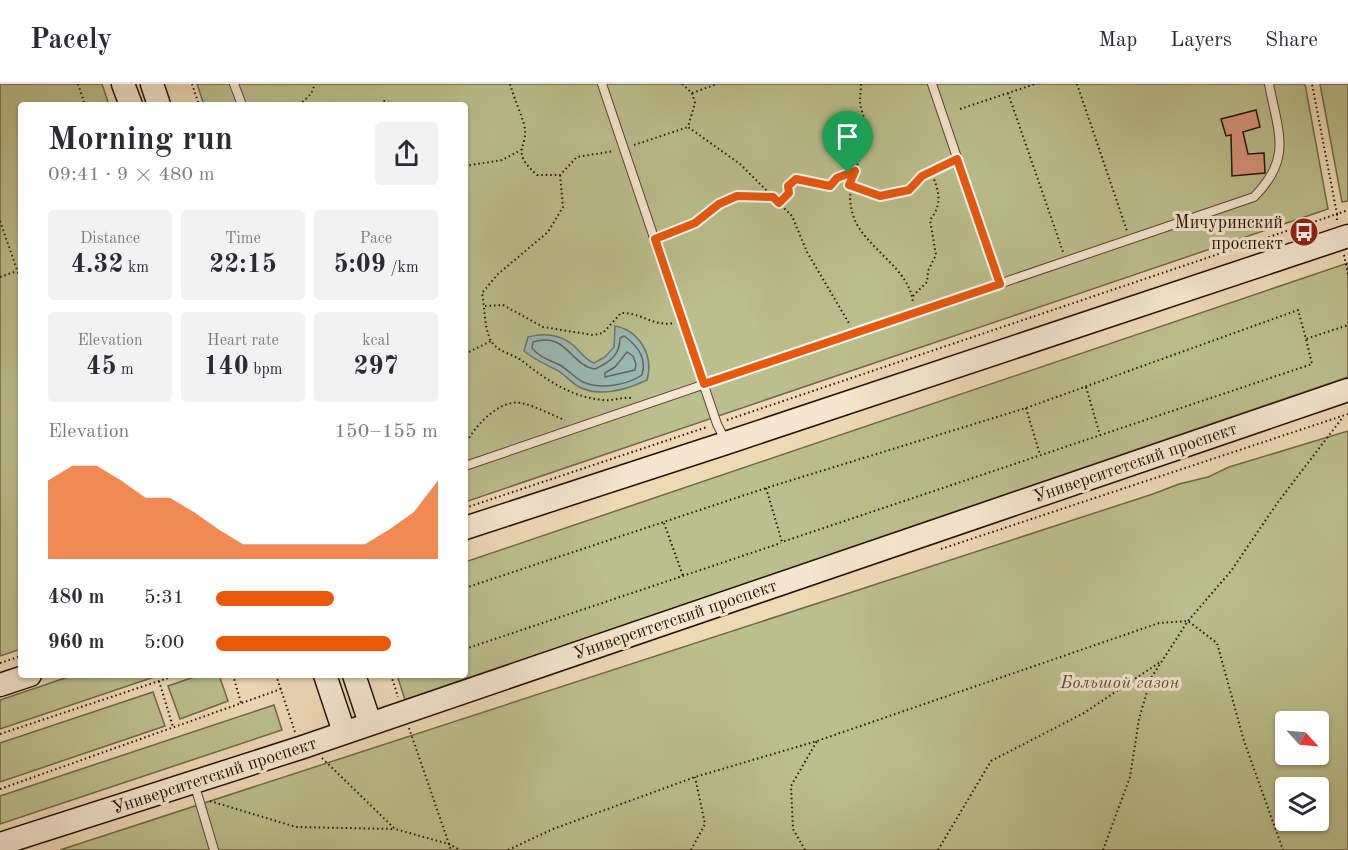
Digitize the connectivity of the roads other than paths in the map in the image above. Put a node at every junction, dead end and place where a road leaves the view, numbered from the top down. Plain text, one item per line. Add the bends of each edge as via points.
1 (123, 84) edge
2 (152, 84) edge
3 (234, 84) edge
4 (602, 84) edge
5 (932, 84) edge
6 (1269, 84) edge
7 (130, 102) edge
8 (158, 102) edge
9 (241, 102) edge
10 (1348, 236) edge
11 (1000, 284) junction
12 (704, 384) junction
13 (1348, 390) edge
14 (722, 434) junction
15 (468, 465) edge
16 (468, 527) edge
17 (21, 678) edge
18 (326, 678) edge
19 (355, 678) edge
20 (0, 685) edge
21 (370, 723) junction
22 (344, 732) junction
23 (196, 790) junction
24 (0, 844) edge
25 (214, 850) edge

1 - 7 main road
2 - 8 main road
3 - 9 lane
4 - 12 lane
5 - 11 lane
6 - 11 lane via 1281,147 1275,171 1254,197
10 - 14 main road
11 - 12 lane
12 - 14 lane
12 - 15 lane
13 - 21 main road, Университетский проспект
14 - 16 main road
17 - 20 main road
18 - 22 main road
19 - 21 main road
21 - 22 main road, Университетский проспект
22 - 23 main road, Университетский проспект via 310,752
23 - 24 main road, Университетский проспект
23 - 25 lane

